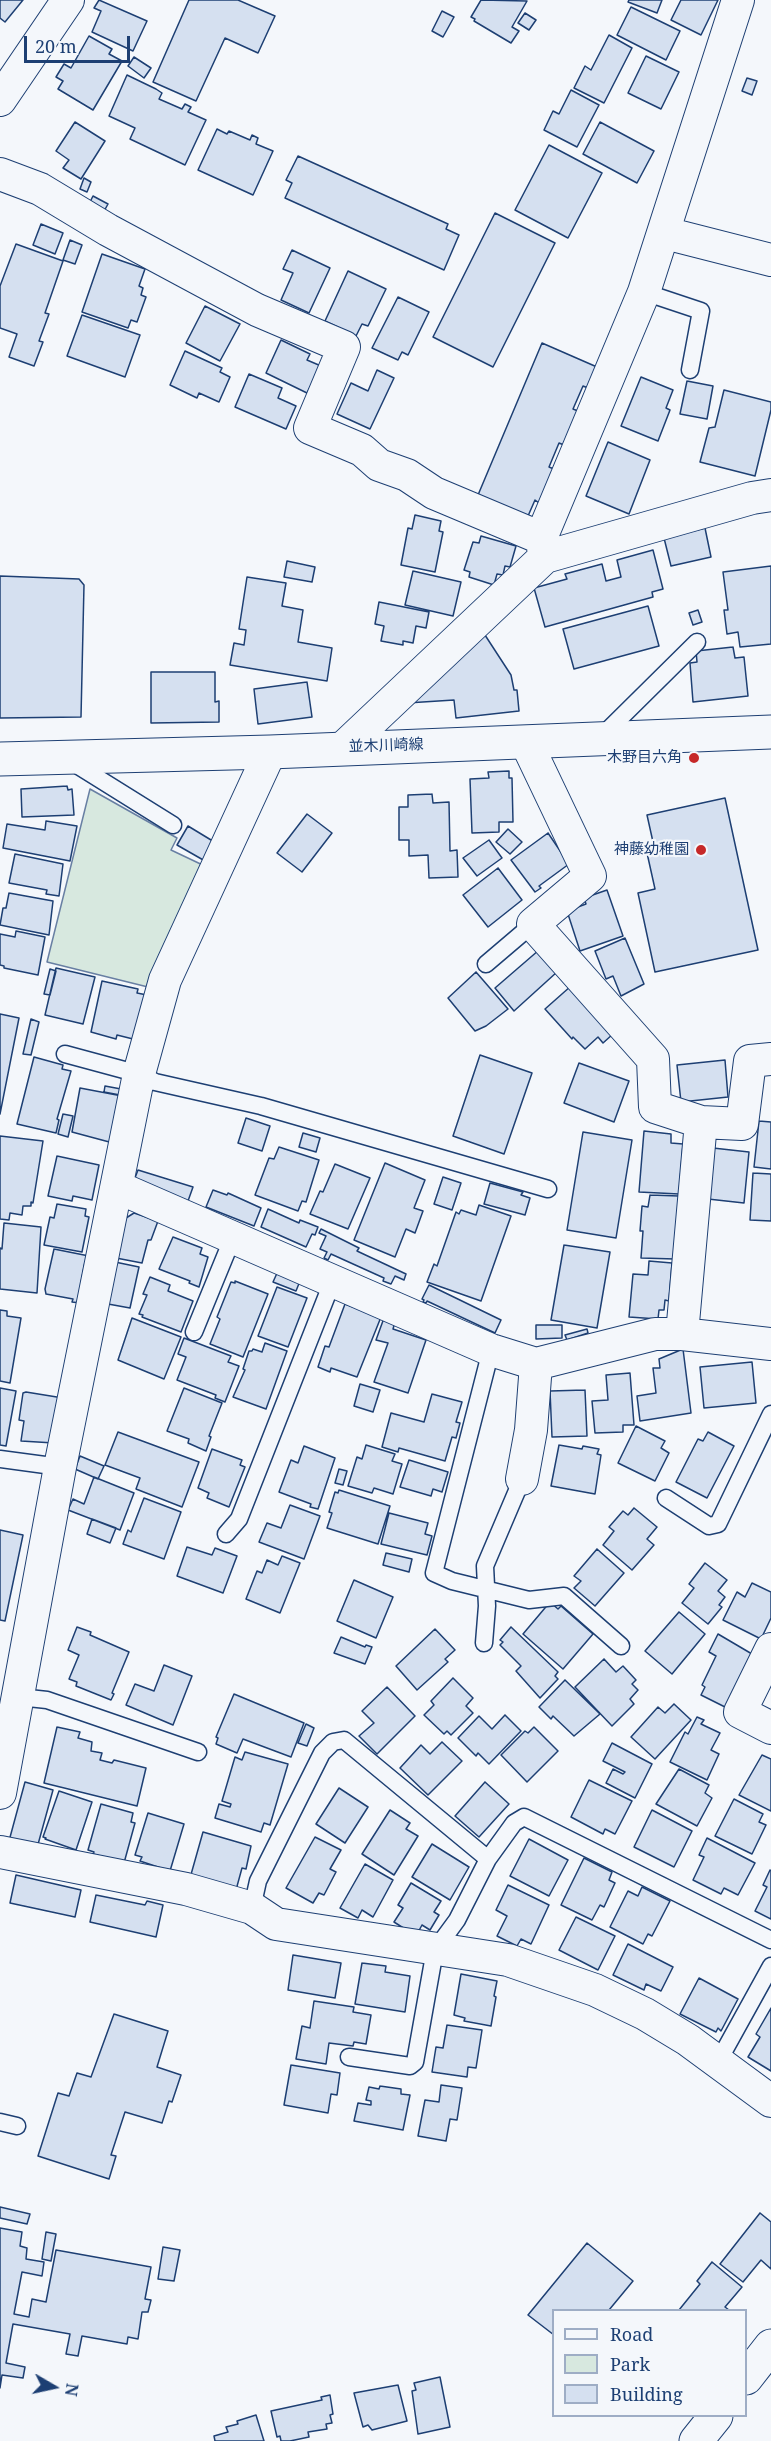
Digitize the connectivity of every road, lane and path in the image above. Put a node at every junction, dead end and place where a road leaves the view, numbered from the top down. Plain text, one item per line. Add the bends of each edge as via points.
1 (68, 0) edge
2 (738, 0) edge
3 (0, 100) edge
4 (0, 174) edge
5 (665, 233) junction
6 (771, 260) edge
7 (644, 292) junction
8 (690, 370) dead end
9 (771, 495) edge
10 (543, 548) junction
11 (697, 642) dead end
12 (771, 732) edge
13 (598, 739) junction
14 (526, 742) junction
15 (344, 747) junction
16 (270, 752) junction
17 (64, 757) junction
18 (0, 759) edge
19 (173, 825) dead end
20 (533, 924) junction
21 (486, 964) dead end
22 (65, 1054) dead end
23 (771, 1059) edge
24 (139, 1074) junction
25 (701, 1122) junction
26 (117, 1187) junction
27 (548, 1189) dead end
28 (233, 1237) junction
29 (333, 1280) junction
30 (194, 1332) dead end
31 (682, 1334) junction
32 (771, 1344) edge
33 (491, 1350) junction
34 (536, 1364) junction
35 (771, 1414) edge
36 (0, 1459) edge
37 (60, 1467) junction
38 (522, 1479) joint
39 (666, 1498) dead end
40 (226, 1534) dead end
41 (487, 1590) junction
42 (484, 1643) dead end
43 (621, 1646) dead end
44 (771, 1649) edge
45 (18, 1697) junction
46 (771, 1728) edge
47 (198, 1752) dead end
48 (0, 1793) edge
49 (0, 1852) edge
50 (488, 1859) junction
51 (252, 1908) junction
52 (771, 1940) edge
53 (435, 1950) junction
54 (771, 1966) edge
55 (349, 2057) dead end
56 (718, 2062) junction
57 (771, 2101) edge
58 (0, 2122) edge
59 (17, 2126) dead end
60 (771, 2346) edge
61 (747, 2377) edge
62 (714, 2417) edge
63 (696, 2441) edge

1 - 3 street
2 - 5 street
4 - 10 street via 40,189 257,310 344,347 310,428 362,450 379,465 406,475
5 - 6 street
5 - 7 street
7 - 8 lane via 701,311
7 - 10 street
9 - 10 street
10 - 15 street
11 - 13 lane
12 - 13 main road, 並木川崎線
13 - 14 main road, 並木川崎線
14 - 15 main road, 並木川崎線
14 - 20 street via 591,876
15 - 16 main road, 並木川崎線
16 - 17 main road, 並木川崎線
16 - 24 street via 165,980
17 - 18 main road, 並木川崎線
17 - 19 lane
20 - 21 lane
20 - 25 street via 653,1059 655,1107
22 - 24 lane
23 - 25 street via 750,1061 742,1124
24 - 26 street
24 - 27 lane via 155,1082 261,1106
25 - 31 street
26 - 28 street
26 - 37 street
28 - 29 street
28 - 30 lane
29 - 33 street
29 - 40 lane via 239,1519
31 - 32 street
31 - 34 street via 654,1334
33 - 34 street
33 - 41 lane via 434,1573
34 - 38 street via 531,1430
35 - 39 lane via 718,1524 709,1526
36 - 37 lane
37 - 45 street
38 - 41 lane via 485,1566
41 - 42 lane
41 - 43 lane via 529,1600 564,1596
44 - 46 street via 740,1712
45 - 47 lane via 47,1700
45 - 48 street
49 - 51 street via 186,1889
50 - 51 lane via 344,1740 333,1742 322,1753 258,1881
50 - 52 lane via 514,1823 524,1817
50 - 53 lane via 457,1920
51 - 53 street via 276,1924
53 - 55 lane via 414,2062 410,2066
53 - 56 street via 508,1960 595,1990 645,2014
54 - 56 lane
56 - 57 street
58 - 59 lane
60 - 61 main road
62 - 63 main road

